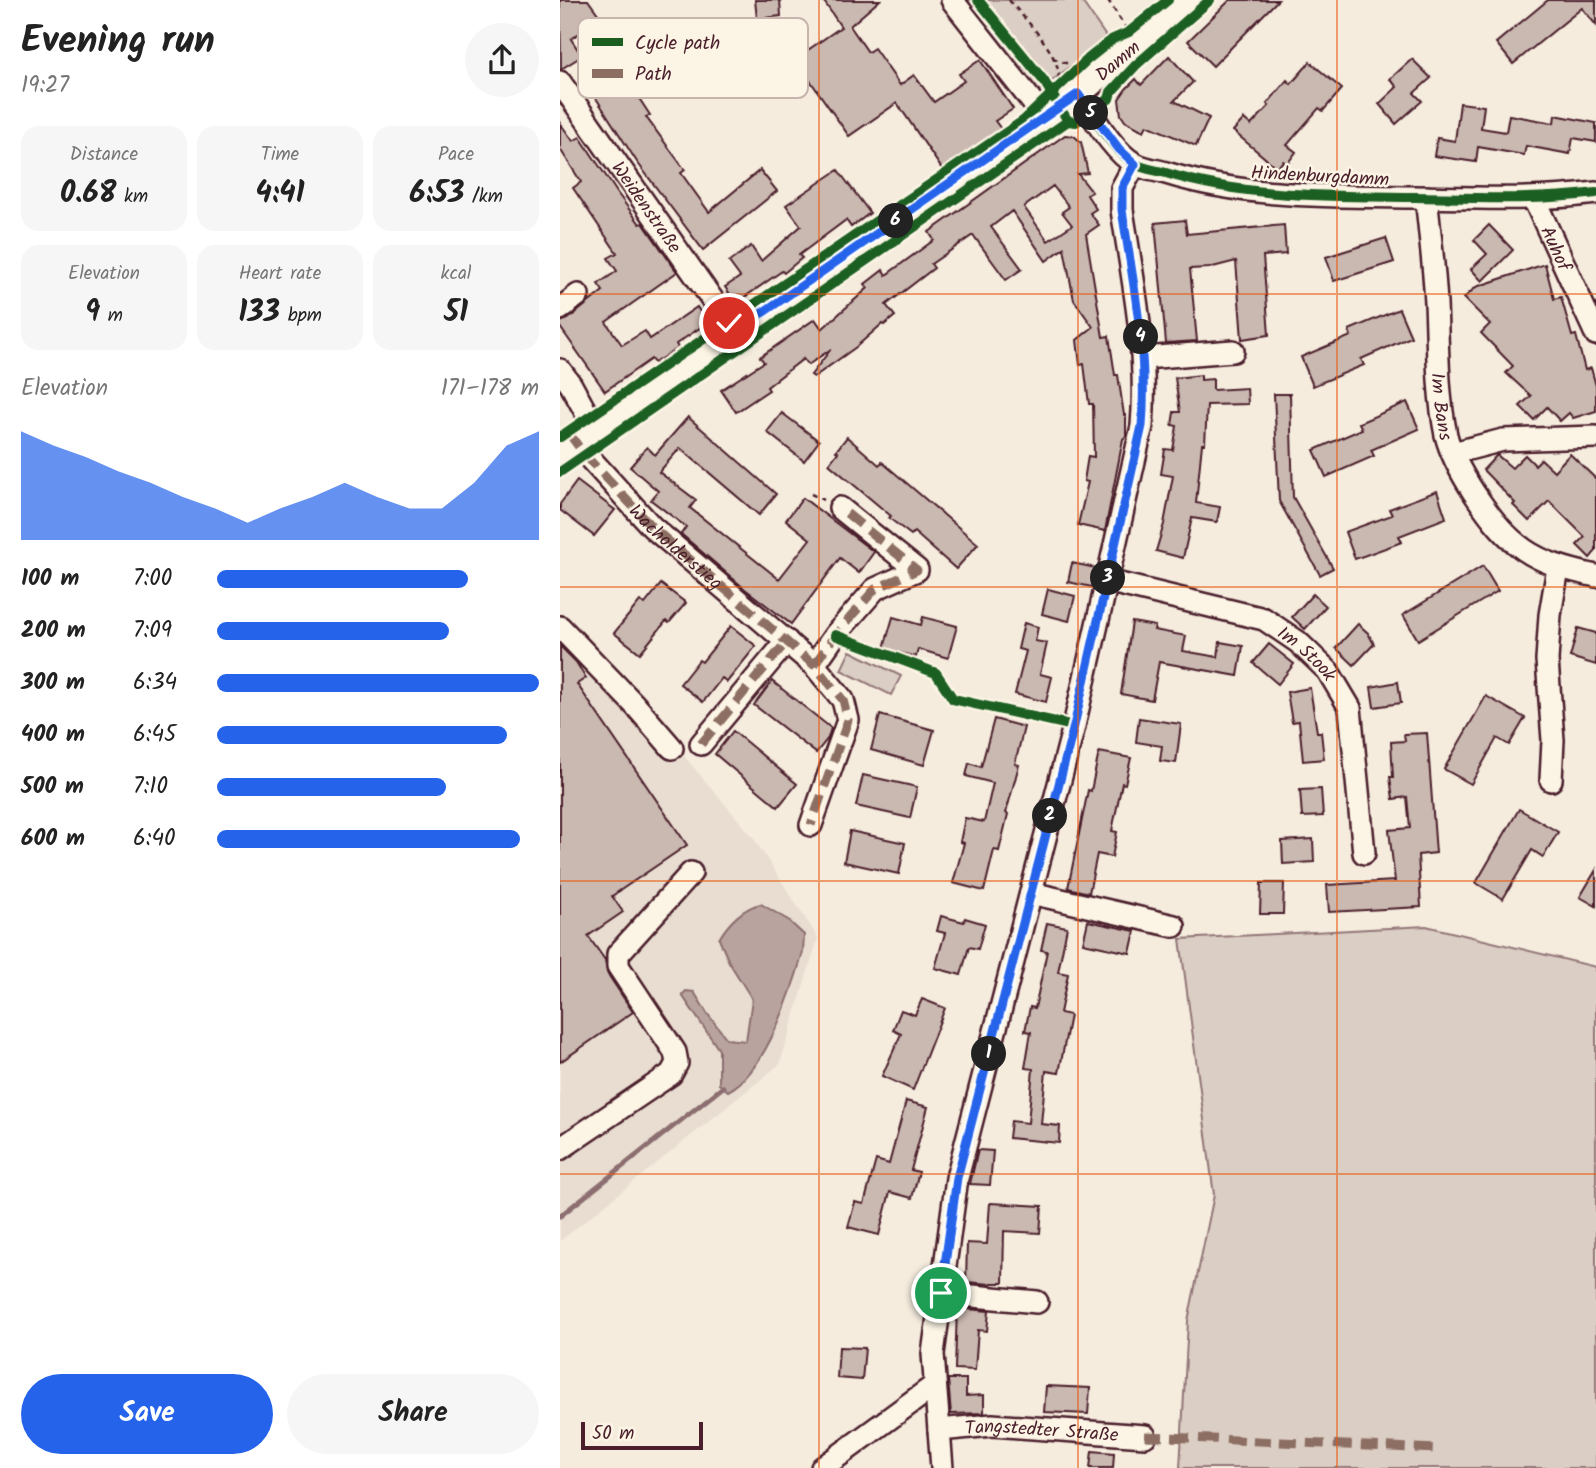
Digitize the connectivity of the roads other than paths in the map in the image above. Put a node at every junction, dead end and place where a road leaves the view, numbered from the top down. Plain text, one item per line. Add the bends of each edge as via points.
1 (952, 0) edge
2 (1189, 0) edge
3 (560, 82) edge
4 (1068, 91) junction
5 (1045, 118) junction
6 (1135, 164) junction
7 (1596, 193) edge
8 (1426, 197) junction
9 (1534, 199) junction
10 (578, 295) dead end
11 (560, 309) edge
12 (735, 332) junction
13 (1596, 334) edge
14 (1233, 351) dead end
15 (1143, 358) junction
16 (560, 370) edge
17 (1596, 437) edge
18 (577, 441) edge
19 (1453, 453) junction
20 (840, 508) dead end
21 (1558, 568) junction
22 (1596, 576) edge
23 (1107, 581) junction
24 (560, 627) edge
25 (787, 641) junction
26 (814, 665) junction
27 (701, 744) dead end
28 (672, 748) dead end
29 (1551, 780) dead end
30 (811, 825) dead end
31 (1364, 853) dead end
32 (691, 873) dead end
33 (1031, 893) junction
34 (1174, 926) dead end
35 (560, 1149) edge
36 (941, 1293) junction
37 (1037, 1301) dead end
38 (935, 1385) junction
39 (939, 1430) junction
40 (1145, 1436) dead end
41 (822, 1468) edge
42 (942, 1468) edge

1 - 5 street
2 - 4 main road, Damm
3 - 12 street, Weidenstraße
4 - 5 main road, Damm
4 - 6 street
5 - 12 main road, Damm
6 - 8 street, Hindenburgdamm via 1219,186 1302,195
6 - 15 street, Tangstedter Straße via 1122,188 1122,210
7 - 9 street, Hindenburgdamm
8 - 9 street, Hindenburgdamm
8 - 19 street, Im Bans via 1440,401
9 - 13 street, Auhof
10 - 11 street
12 - 18 main road, Damm
14 - 15 street
15 - 23 street, Tangstedter Straße via 1142,426
16 - 18 street, Wacholderstieg via 571,385
17 - 19 street via 1503,440
18 - 25 street, Wacholderstieg via 652,527
19 - 21 street, Im Bans via 1466,481 1508,538
20 - 26 street via 917,570 875,589
21 - 22 street, Im Bans
21 - 29 street via 1547,660
23 - 31 street, Im Stook via 1264,619 1298,642 1328,671 1350,708
23 - 33 street, Tangstedter Straße
24 - 28 street
25 - 26 street, Wacholderstieg
25 - 27 street
26 - 30 street, Wacholderstieg via 843,700 848,720
32 - 35 street via 618,954 618,966 675,1052 677,1063 671,1074
33 - 34 street
33 - 36 street, Tangstedter Straße via 957,1178
36 - 37 street
36 - 38 street, Tangstedter Straße via 933,1354
38 - 39 street, Tangstedter Straße
38 - 41 street
39 - 40 street, Tangstedter Straße via 992,1425
39 - 42 street, Tangstedter Straße

